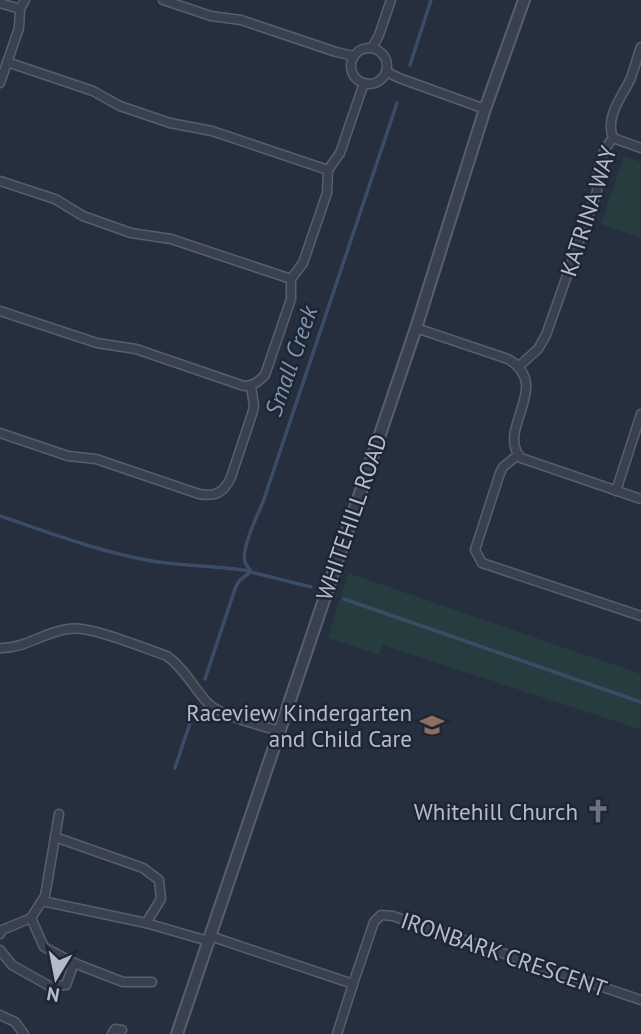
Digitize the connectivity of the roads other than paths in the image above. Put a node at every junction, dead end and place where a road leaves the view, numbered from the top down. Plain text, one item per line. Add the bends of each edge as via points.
1 (25, 0) edge
2 (163, 0) edge
3 (391, 0) edge
4 (524, 0) edge
5 (0, 3) edge
6 (20, 9) junction
7 (641, 47) edge
8 (372, 48) junction
9 (354, 56) junction
10 (7, 62) junction
11 (387, 72) junction
12 (0, 83) edge
13 (363, 83) junction
14 (485, 109) junction
15 (613, 138) junction
16 (641, 148) edge
17 (328, 170) junction
18 (0, 181) edge
19 (291, 279) junction
20 (0, 311) edge
21 (415, 328) junction
22 (518, 368) junction
23 (251, 386) junction
24 (641, 414) edge
25 (0, 433) edge
26 (518, 455) junction
27 (615, 491) junction
28 (641, 499) edge
29 (641, 616) edge
30 (0, 648) edge
31 (279, 731) junction
32 (59, 814) dead end
33 (55, 836) junction
34 (42, 901) junction
35 (32, 918) junction
36 (146, 923) junction
37 (0, 934) edge
38 (209, 939) junction
39 (0, 950) edge
40 (74, 963) junction
41 (152, 982) dead end
42 (353, 984) junction
43 (641, 1000) edge
44 (0, 1015) edge
45 (122, 1030) dead end
46 (24, 1034) edge
47 (112, 1034) edge
48 (177, 1034) edge
49 (337, 1034) edge

1 - 6 street
2 - 9 street
3 - 8 street
4 - 14 street, WHITEHILL ROAD
5 - 6 street
6 - 10 street via 19,28
7 - 15 street, KATRINA WAY via 615,105
8 - 9 street
8 - 11 street via 383,54
9 - 13 street via 352,73
10 - 12 street
10 - 17 street via 157,119 212,131
11 - 13 street via 376,83
11 - 14 street
13 - 17 street via 340,153
14 - 21 street, WHITEHILL ROAD
15 - 16 street
15 - 22 street, KATRINA WAY via 603,150 597,191 543,343
17 - 19 street via 327,193 303,263
18 - 19 street via 55,199 83,216 119,229 171,239
19 - 23 street via 290,299 265,375
20 - 23 street
21 - 22 street via 508,359
21 - 31 street, WHITEHILL ROAD
22 - 26 street via 527,390 514,435
23 - 25 street via 253,411 231,477 222,491 207,495
24 - 27 street
26 - 27 street
26 - 29 street via 500,473 475,550 482,563
27 - 28 street
30 - 31 street via 81,627 167,656 217,710
31 - 38 street, WHITEHILL ROAD
32 - 33 street
33 - 34 street
33 - 36 street via 143,869 159,880 160,899
34 - 35 street
34 - 36 street
35 - 37 street
35 - 40 street via 44,947
36 - 38 street
38 - 42 street
38 - 48 street, WHITEHILL ROAD
39 - 40 street via 12,965 51,986 66,985
40 - 41 street via 122,982
42 - 43 street, IRONBARK CRESCENT via 374,922 381,915
42 - 49 street
44 - 46 street via 15,1022
45 - 47 street via 115,1029

